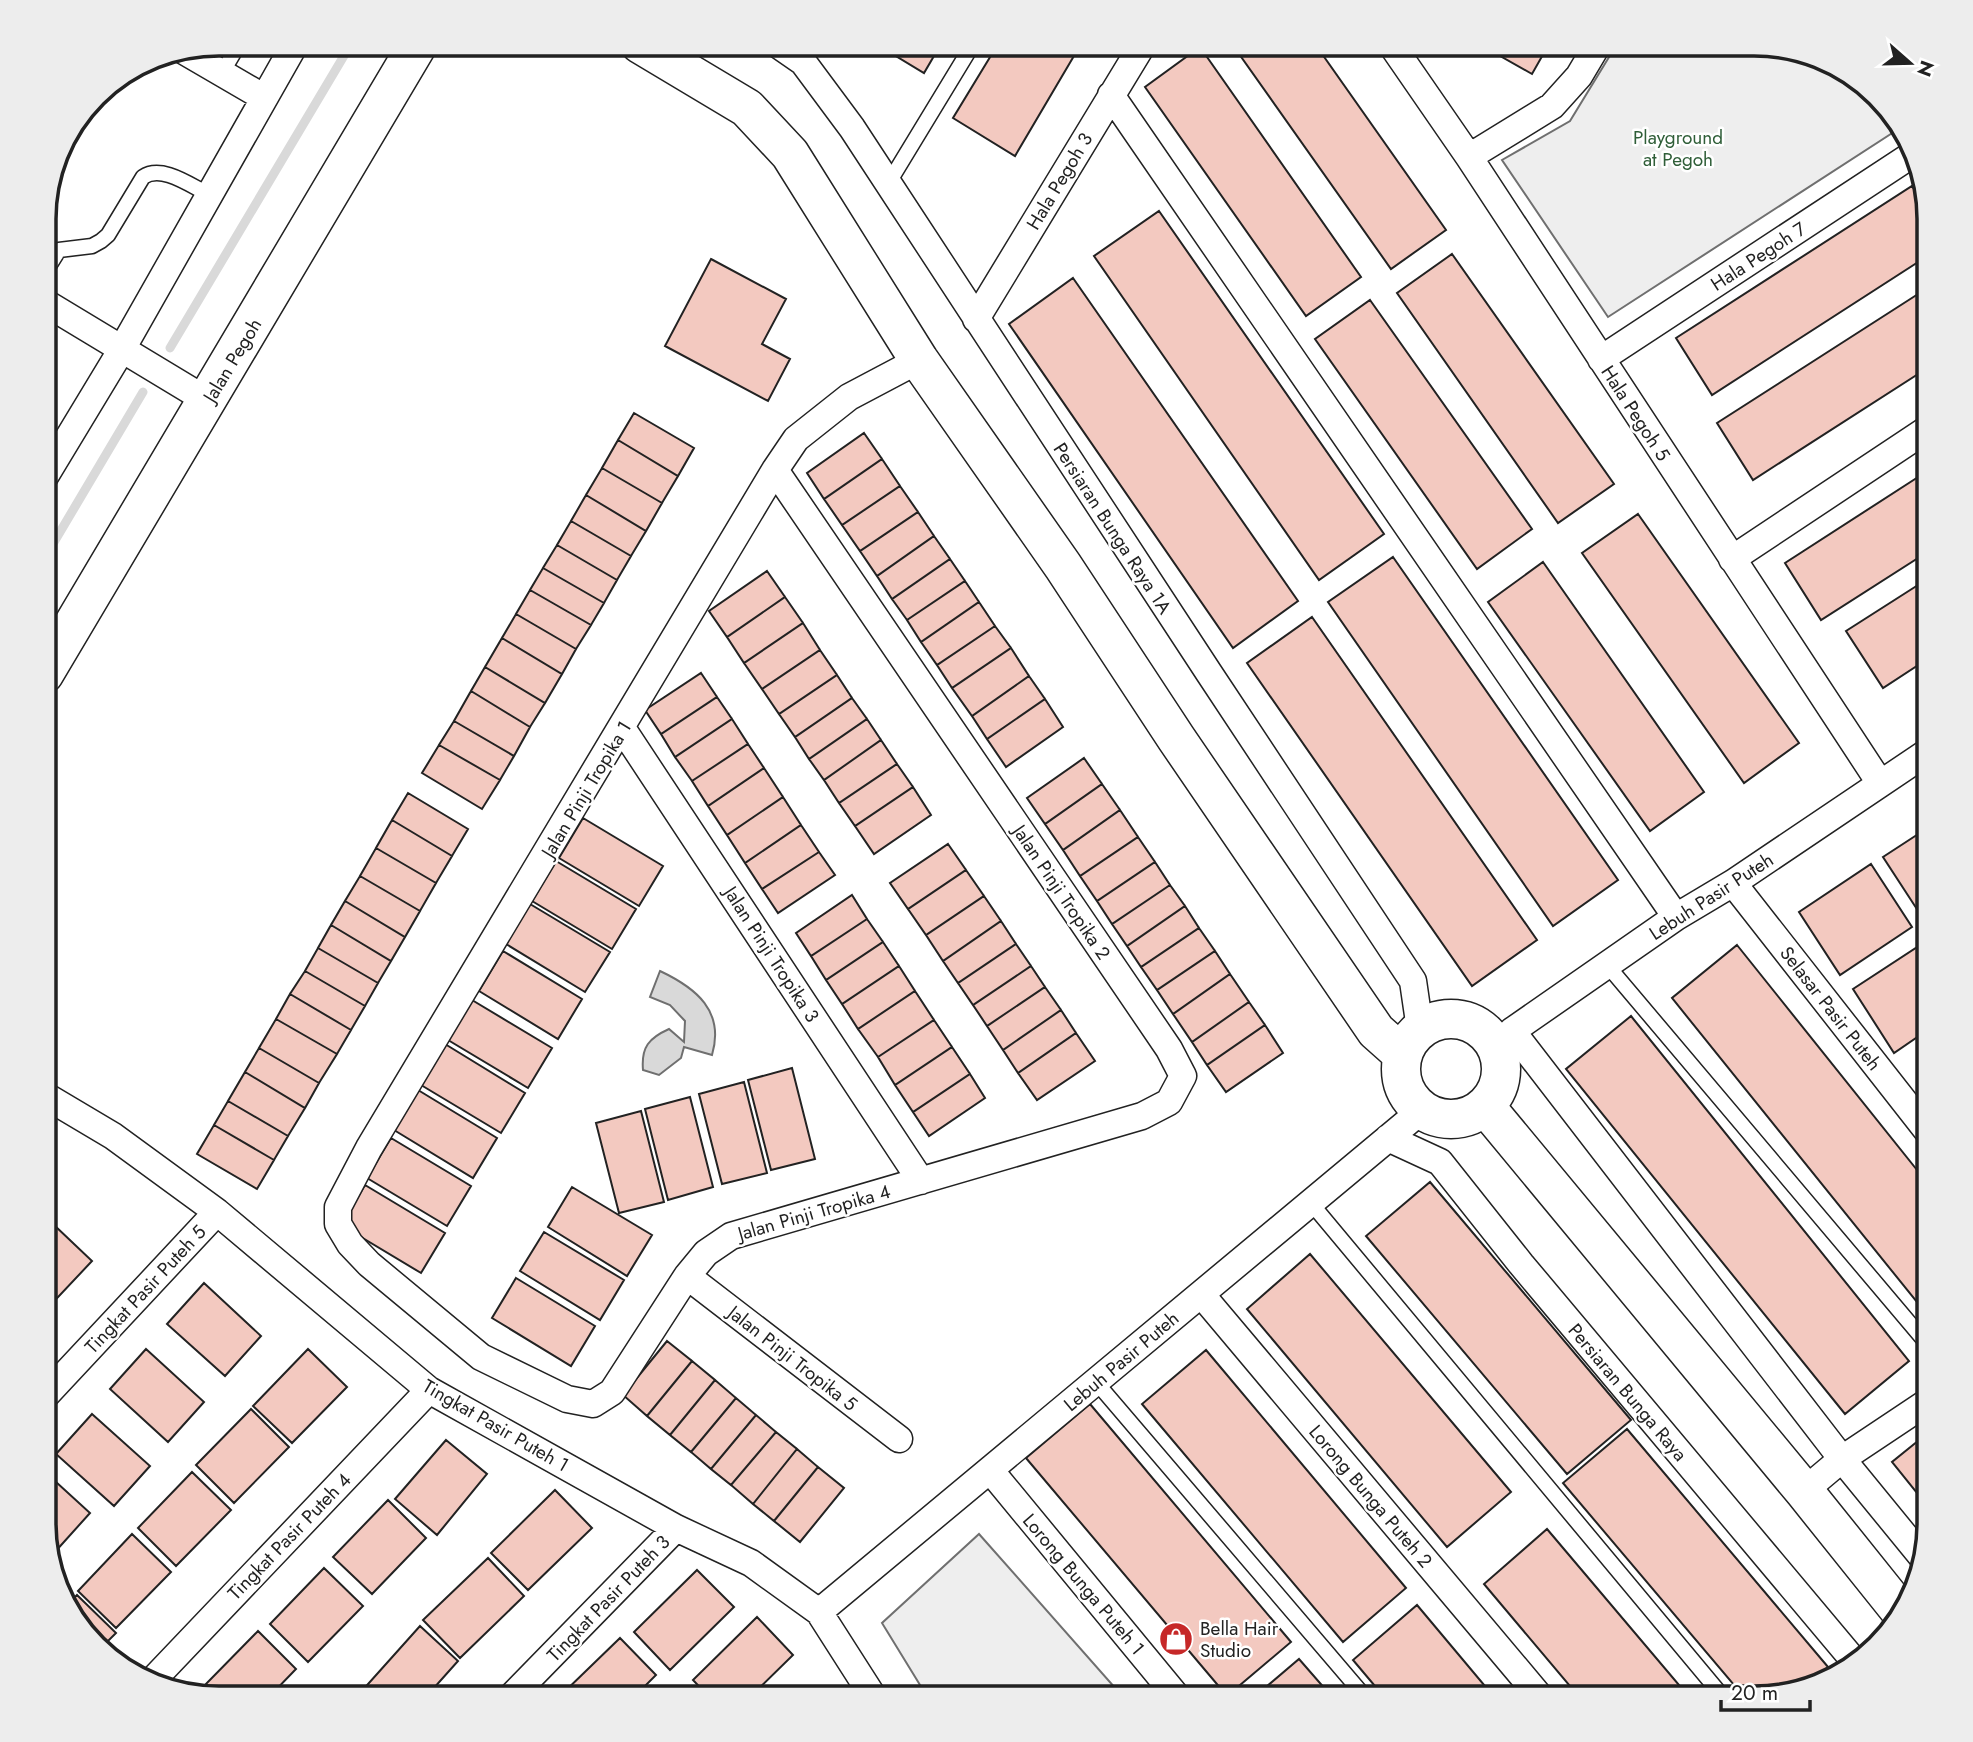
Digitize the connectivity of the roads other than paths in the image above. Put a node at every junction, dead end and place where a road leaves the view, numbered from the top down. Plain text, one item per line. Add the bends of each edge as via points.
1 (232, 56) edge
2 (288, 56) edge
3 (411, 56) edge
4 (660, 56) edge
5 (810, 56) edge
6 (965, 56) edge
7 (1135, 56) edge
8 (1399, 56) edge
9 (1591, 56) edge
10 (196, 58) edge
11 (222, 73) junction
12 (1111, 95) junction
13 (264, 97) junction
14 (1469, 157) junction
15 (1905, 159) edge
16 (888, 184) junction
17 (210, 195) junction
18 (56, 256) edge
19 (56, 309) edge
20 (976, 319) junction
21 (122, 349) junction
22 (1601, 359) junction
23 (919, 360) junction
24 (208, 401) junction
25 (1917, 436) edge
26 (56, 458) edge
27 (775, 470) junction
28 (1732, 559) junction
29 (56, 654) edge
30 (622, 728) junction
31 (1917, 759) edge
32 (1880, 783) junction
33 (1733, 883) junction
34 (1676, 917) junction
35 (1607, 965) junction
36 (1504, 1039) junction
37 (1411, 1042) junction
38 (56, 1102) edge
39 (1485, 1105) junction
40 (1917, 1108) edge
41 (1422, 1110) junction
42 (1388, 1138) junction
43 (921, 1181) junction
44 (1311, 1203) junction
45 (217, 1212) junction
46 (369, 1264) joint
47 (687, 1276) junction
48 (1201, 1294) junction
49 (1917, 1332) edge
50 (1096, 1382) junction
51 (56, 1384) edge
52 (429, 1390) junction
53 (1917, 1409) edge
54 (899, 1439) dead end
55 (1842, 1459) junction
56 (990, 1470) junction
57 (1804, 1491) junction
58 (676, 1528) junction
59 (1915, 1548) edge
60 (1895, 1605) edge
61 (819, 1612) junction
62 (1849, 1655) edge
63 (158, 1674) edge
64 (523, 1686) edge
65 (866, 1686) edge
66 (1168, 1686) edge
67 (1356, 1686) edge
68 (1531, 1686) edge
69 (1714, 1686) edge

1 - 11 lane
2 - 13 street
3 - 24 street, Jalan Pegoh
4 - 23 street via 747,108 790,154
5 - 16 street, Persiaran Bunga Raya 1A
6 - 16 lane
7 - 12 street, Hala Pegoh 3
8 - 14 street, Hala Pegoh 5
9 - 14 street via 1552,106
10 - 11 street
11 - 13 street
12 - 20 street, Hala Pegoh 3
12 - 34 street
13 - 17 street
14 - 22 street, Hala Pegoh 5
15 - 22 street, Hala Pegoh 7
16 - 20 street, Persiaran Bunga Raya 1A
17 - 18 lane via 160,171 151,172 143,177 108,235 92,246 60,250
17 - 21 street
19 - 21 street
20 - 37 street, Persiaran Bunga Raya 1A via 1413,981
21 - 24 street
21 - 26 street
22 - 28 street, Hala Pegoh 5
23 - 27 street, Jalan Pinji Tropika 1 via 849,397 796,439
23 - 37 street via 1376,1031
24 - 29 street, Jalan Pegoh
25 - 28 street
27 - 30 street, Jalan Pinji Tropika 1
27 - 43 street, Jalan Pinji Tropika 2 via 1183,1076 1169,1102 1142,1116
28 - 32 street, Hala Pegoh 5
30 - 43 street, Jalan Pinji Tropika 3
30 - 46 street, Jalan Pinji Tropika 1 via 338,1207 338,1224
31 - 32 street, Lebuh Pasir Puteh
32 - 33 street, Lebuh Pasir Puteh
33 - 34 street, Lebuh Pasir Puteh
33 - 40 street, Selasar Pasir Puteh
34 - 35 street, Lebuh Pasir Puteh
35 - 36 street, Lebuh Pasir Puteh
35 - 49 lane
36 - 37 street via 1462,1019 1440,1020
36 - 39 street via 1497,1088
36 - 55 street
37 - 41 street via 1401,1076 1408,1095
38 - 45 street, Tingkat Pasir Puteh 1 via 113,1136
39 - 41 street via 1454,1119
39 - 57 street
41 - 42 street, Lebuh Pasir Puteh
42 - 44 street, Lebuh Pasir Puteh
42 - 62 street, Persiaran Bunga Raya via 1440,1162
43 - 47 street, Jalan Pinji Tropika 4 via 731,1236 706,1253
44 - 48 street, Lebuh Pasir Puteh
44 - 69 lane
45 - 51 street, Tingkat Pasir Puteh 5
45 - 52 street, Tingkat Pasir Puteh 1
46 - 47 street, Jalan Pinji Tropika 4 via 481,1357 567,1399 593,1404 612,1392
47 - 54 street, Jalan Pinji Tropika 5
48 - 50 street, Lebuh Pasir Puteh
48 - 68 street, Lorong Bunga Puteh 2
50 - 56 street, Lebuh Pasir Puteh
50 - 67 lane
52 - 58 street, Tingkat Pasir Puteh 1
52 - 63 street, Tingkat Pasir Puteh 4
53 - 55 street
55 - 57 street
55 - 59 street
56 - 61 street, Lebuh Pasir Puteh
56 - 66 street, Lorong Bunga Puteh 1
57 - 60 street
58 - 61 street, Tingkat Pasir Puteh 1 via 751,1563
58 - 64 street, Tingkat Pasir Puteh 3
61 - 65 street, Tingkat Pasir Puteh 1

